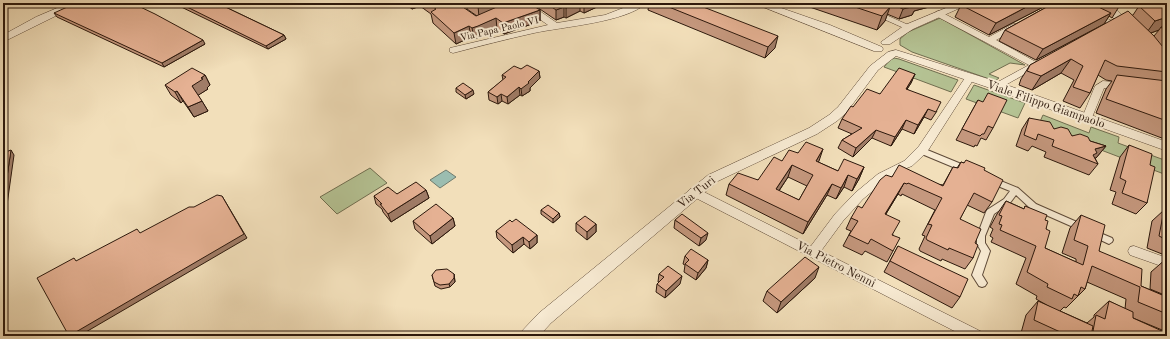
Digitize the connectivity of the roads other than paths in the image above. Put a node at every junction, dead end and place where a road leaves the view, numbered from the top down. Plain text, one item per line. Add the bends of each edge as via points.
1 (77, 3) edge
2 (522, 3) edge
3 (642, 3) edge
4 (758, 3) edge
5 (852, 3) edge
6 (966, 3) edge
7 (1069, 3) edge
8 (1104, 3) edge
9 (497, 14) edge
10 (940, 14) junction
11 (1027, 20) edge
12 (1116, 21) junction
13 (556, 26) junction
14 (909, 27) junction
15 (1099, 30) edge
16 (1135, 34) edge
17 (3, 39) edge
18 (988, 41) junction
19 (881, 46) junction
20 (453, 50) dead end
21 (895, 52) junction
22 (1048, 58) edge
23 (1034, 65) junction
24 (874, 68) junction
25 (970, 77) junction
26 (996, 86) junction
27 (1132, 87) edge
28 (1087, 118) junction
29 (1167, 147) edge
30 (920, 150) junction
31 (1015, 190) junction
32 (694, 192) junction
33 (1109, 240) dead end
34 (1134, 251) dead end
35 (813, 253) junction
36 (1167, 263) edge
37 (982, 283) dead end
38 (528, 336) edge
39 (977, 336) edge

1 - 17 street
2 - 9 street
2 - 13 street
3 - 13 street, Via Papa Paolo VI via 617,15
4 - 19 street
5 - 14 street
6 - 10 street
7 - 12 street
8 - 12 street
10 - 14 street
10 - 18 street
11 - 18 street
12 - 15 street
12 - 16 street
13 - 20 street, Via Papa Paolo VI
14 - 19 street
18 - 23 street
19 - 21 street, Viale Filippo Giampaolo
19 - 24 street
21 - 24 street
21 - 25 street, Viale Filippo Giampaolo
22 - 23 street
23 - 26 street
24 - 32 street, Via Turi via 842,110 821,126 724,172
25 - 26 street, Viale Filippo Giampaolo
25 - 30 street
26 - 28 street, Viale Filippo Giampaolo
27 - 28 street via 1103,84 1100,86
28 - 29 street, Viale Filippo Giampaolo
30 - 31 street
30 - 35 street via 906,165 895,168 876,180 853,202 832,224
31 - 33 street via 1033,206
31 - 37 street via 1007,201 990,212 981,236 981,244 986,251 977,275
32 - 35 street, Via Pietro Nenni
32 - 38 street, Via Turi via 545,318
34 - 36 street
35 - 39 street, Via Pietro Nenni

